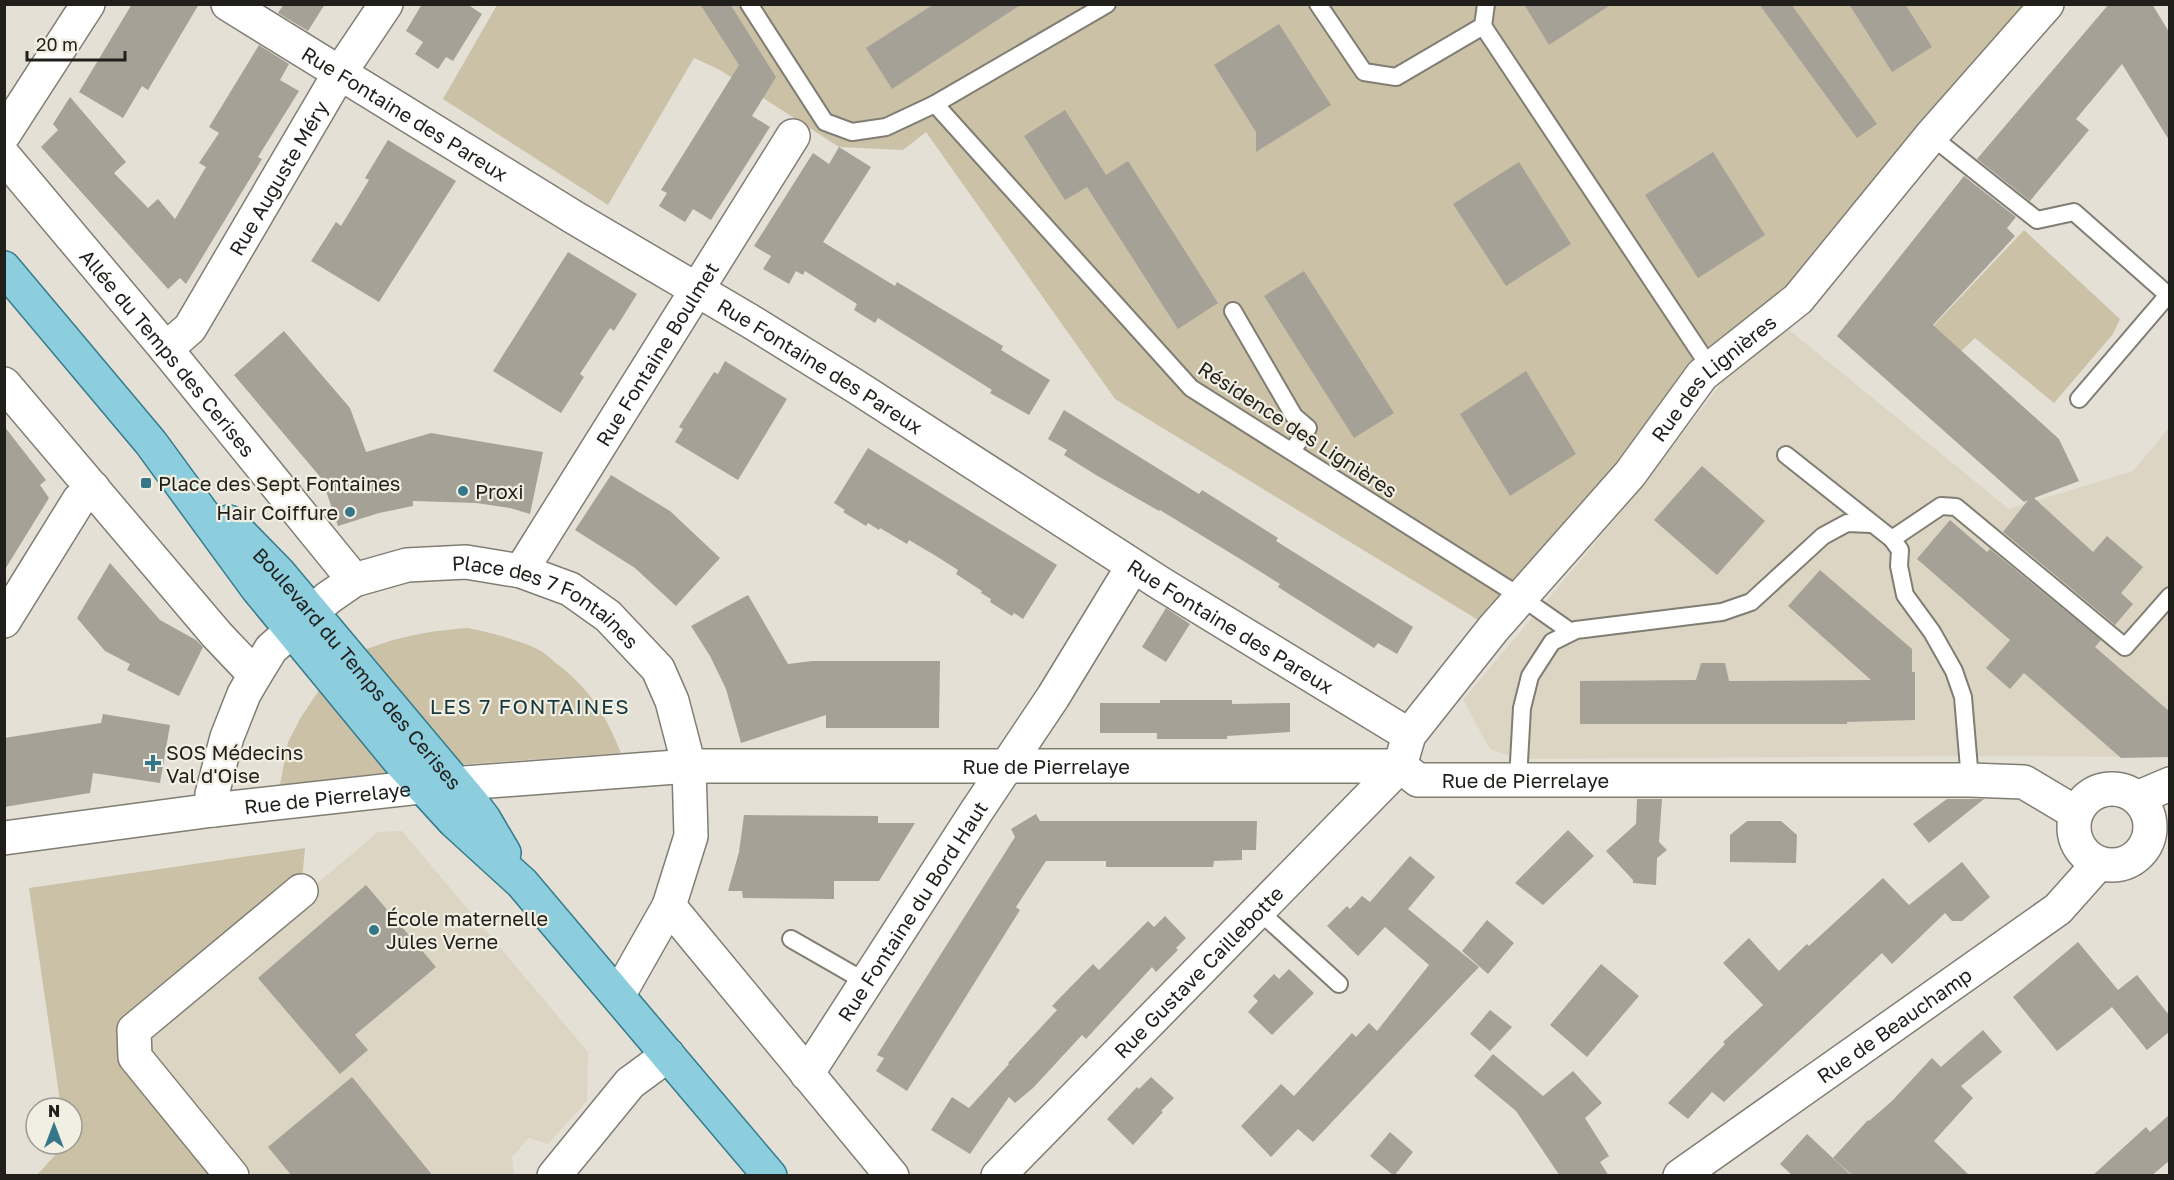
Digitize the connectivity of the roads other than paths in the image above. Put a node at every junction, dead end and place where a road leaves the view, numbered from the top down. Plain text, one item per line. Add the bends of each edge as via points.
1 (88, 4) edge
2 (228, 4) edge
3 (386, 4) edge
4 (749, 4) edge
5 (1107, 4) edge
6 (1318, 4) edge
7 (1485, 4) edge
8 (2047, 4) edge
9 (1483, 26) junction
10 (339, 74) junction
11 (935, 104) junction
12 (4, 134) edge
13 (793, 136) dead end
14 (1931, 136) junction
15 (4, 156) edge
16 (4, 268) edge
17 (696, 288) junction
18 (1233, 311) dead end
19 (166, 349) junction
20 (1702, 375) junction
21 (4, 384) edge
22 (2079, 399) dead end
23 (1292, 452) junction
24 (1786, 455) dead end
25 (93, 488) junction
26 (1871, 524) junction
27 (1892, 539) junction
28 (1133, 566) junction
29 (521, 571) junction
30 (354, 580) junction
31 (2169, 596) edge
32 (1521, 597) junction
33 (4, 621) edge
34 (301, 621) junction
35 (1571, 632) junction
36 (255, 675) junction
37 (1404, 750) junction
38 (689, 766) junction
39 (1005, 767) junction
40 (1518, 780) junction
41 (1970, 780) junction
42 (455, 783) junction
43 (2169, 784) edge
44 (421, 787) junction
45 (2137, 798) junction
46 (213, 810) junction
47 (2076, 813) junction
48 (2160, 822) edge
49 (4, 838) edge
50 (2099, 863) junction
51 (522, 883) junction
52 (301, 891) dead end
53 (669, 906) junction
54 (1258, 910) junction
55 (791, 939) dead end
56 (866, 982) junction
57 (1339, 984) dead end
58 (618, 996) junction
59 (668, 1055) junction
60 (807, 1074) junction
61 (232, 1176) edge
62 (554, 1176) edge
63 (770, 1176) edge
64 (892, 1176) edge
65 (998, 1176) edge
66 (1680, 1176) edge

1 - 12 street
2 - 10 street, Rue Fontaine des Pareux
3 - 10 street, Rue Auguste Méry
4 - 11 lane via 825,122 852,132 886,127
5 - 11 lane
6 - 9 lane via 1364,72 1396,77
7 - 9 lane
8 - 14 street, Rue des Lignières
9 - 20 lane via 1707,363
10 - 17 street, Rue Fontaine des Pareux
10 - 19 street, Rue Auguste Méry via 190,328
11 - 23 lane, Résidence des Lignières via 1191,388
13 - 17 street, Rue Fontaine Boulmet
14 - 20 street, Rue des Lignières via 1798,299
14 - 22 lane via 2037,220 2074,212 2168,295
15 - 19 street, Allée du Temps des Cerises
16 - 34 main road, Boulevard du Temps des Cerises via 151,443 257,588
17 - 28 street, Rue Fontaine des Pareux
17 - 29 street, Rue Fontaine Boulmet
18 - 23 lane via 1294,416 1308,428
19 - 30 street, Allée du Temps des Cerises
20 - 32 street, Rue des Lignières via 1630,474
21 - 25 street
23 - 32 lane, Résidence des Lignières
24 - 26 lane
25 - 33 street via 79,500
25 - 36 street
26 - 27 lane
26 - 35 lane via 1847,523 1823,536 1751,602 1722,612
27 - 31 lane via 1941,507 1956,507 2125,647
27 - 41 lane via 1900,550 1905,595 1932,632 1954,671 1963,697
28 - 37 street, Rue Fontaine des Pareux
28 - 39 street, Rue Fontaine du Bord Haut
29 - 30 street, Place des 7 Fontaines via 466,562 432,562
29 - 38 street, Place des 7 Fontaines via 570,590 608,616 658,669 672,700
30 - 34 street, Place des 7 Fontaines
32 - 35 lane, Résidence des Lignières
32 - 37 street, Rue des Lignières
34 - 36 street, Place des 7 Fontaines via 271,649
34 - 42 main road, Boulevard du Temps des Cerises
34 - 44 main road, Boulevard du Temps des Cerises
35 - 40 lane via 1552,642 1530,676 1522,708
36 - 46 street, Place des 7 Fontaines via 227,737 212,794
37 - 39 street, Rue de Pierrelaye
37 - 40 street, Rue de Pierrelaye via 1418,780
37 - 54 street, Rue Gustave Caillebotte
38 - 39 street, Rue de Pierrelaye
38 - 42 street, Rue de Pierrelaye
38 - 53 street, Place des 7 Fontaines via 691,836
39 - 56 street, Rue Fontaine du Bord Haut
40 - 41 street, Rue de Pierrelaye
41 - 47 street, Rue de Pierrelaye via 2024,782
42 - 44 street, Rue de Pierrelaye
42 - 51 main road, Boulevard du Temps des Cerises via 484,819
43 - 45 street
44 - 46 street, Rue de Pierrelaye
44 - 51 main road, Boulevard du Temps des Cerises
45 - 47 street via 2125,790 2110,788 2095,792
45 - 48 street
46 - 49 street, Rue de Pierrelaye
47 - 50 street via 2073,828 2077,843 2086,856
48 - 50 street via 2142,852 2130,862 2115,866
50 - 66 street, Rue de Beauchamp via 2058,909
51 - 58 main road, Boulevard du Temps des Cerises
52 - 61 street via 134,1030 135,1057
53 - 58 street, Place des 7 Fontaines
53 - 60 street
54 - 57 lane
54 - 65 street, Rue Gustave Caillebotte
55 - 56 lane
56 - 60 street, Rue Fontaine du Bord Haut
58 - 59 main road, Boulevard du Temps des Cerises
59 - 62 street via 630,1083
59 - 63 main road, Boulevard du Temps des Cerises
60 - 64 street

